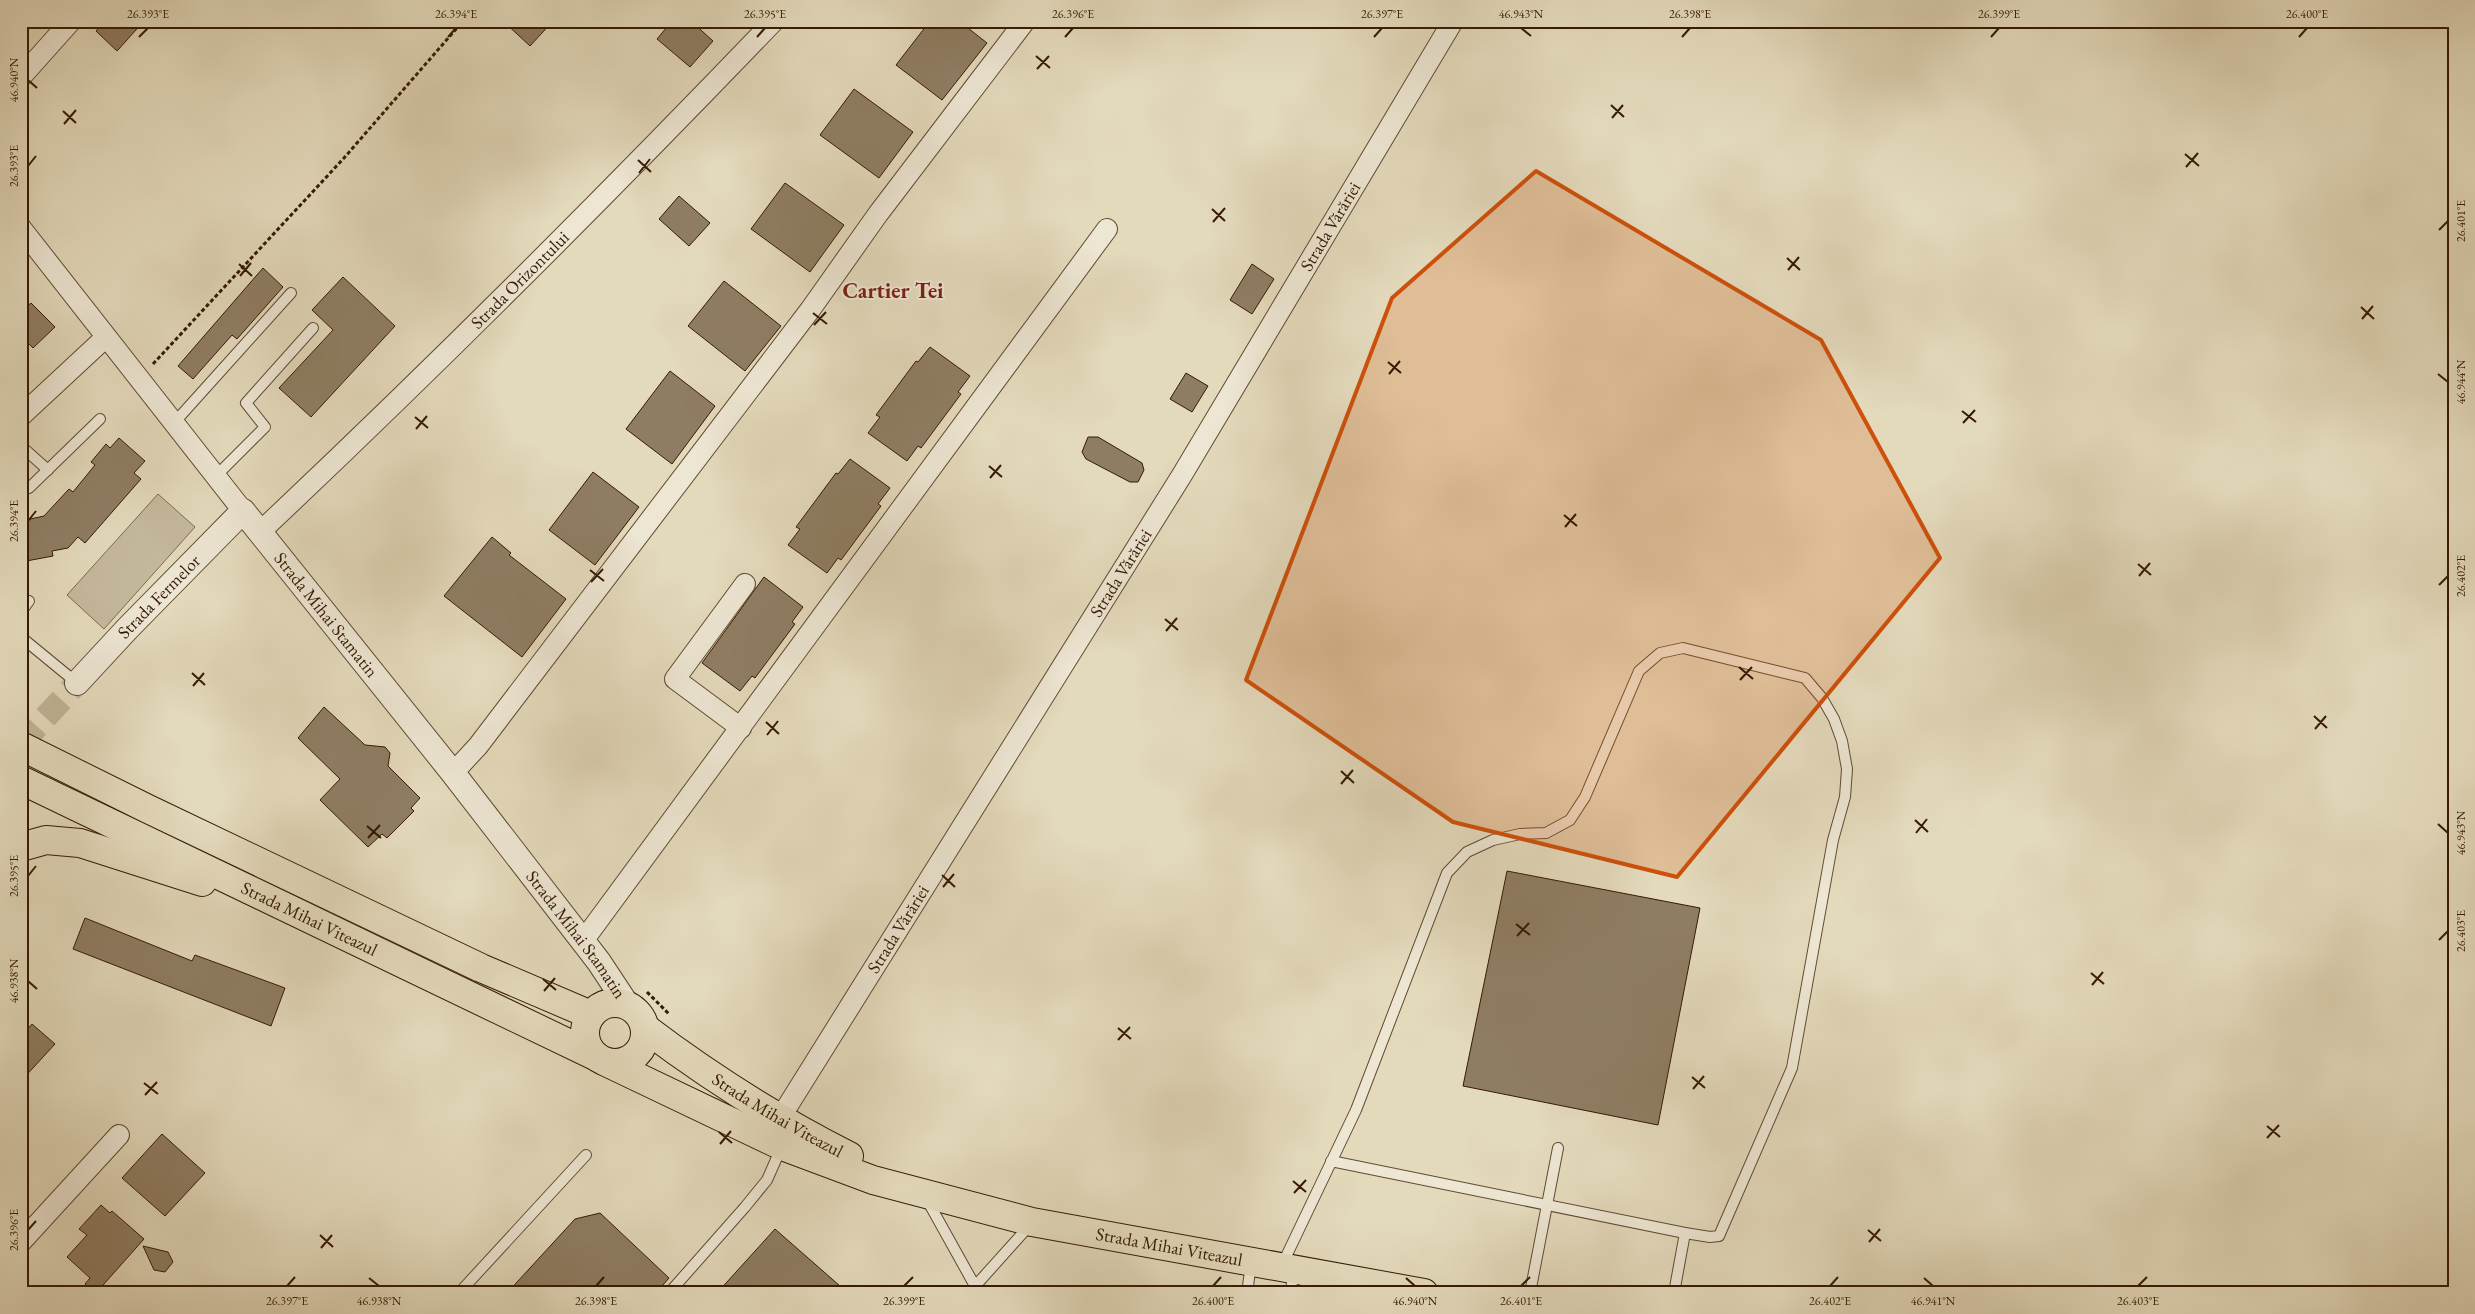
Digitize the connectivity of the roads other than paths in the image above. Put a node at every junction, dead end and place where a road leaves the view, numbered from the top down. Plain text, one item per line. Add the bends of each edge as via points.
1 (71, 21) edge
2 (774, 21) edge
3 (1025, 21) edge
4 (1453, 21) edge
5 (21, 77) edge
6 (21, 228) edge
7 (1107, 229) dead end
8 (291, 293) dead end
9 (313, 328) dead end
10 (106, 337) junction
11 (21, 416) edge
12 (100, 420) dead end
13 (174, 423) junction
14 (21, 446) edge
15 (48, 470) junction
16 (216, 476) junction
17 (21, 490) edge
18 (243, 511) junction
19 (260, 532) junction
20 (745, 584) dead end
21 (29, 601) dead end
22 (21, 612) edge
23 (21, 637) edge
24 (77, 683) joint
25 (741, 728) junction
26 (21, 746) edge
27 (452, 773) junction
28 (21, 780) edge
29 (21, 847) edge
30 (280, 904) junction
31 (584, 942) junction
32 (636, 998) junction
33 (591, 1015) junction
34 (645, 1028) junction
35 (602, 1059) junction
36 (782, 1133) junction
37 (119, 1135) dead end
38 (1558, 1148) dead end
39 (586, 1155) dead end
40 (1331, 1161) junction
41 (920, 1192) junction
42 (1548, 1204) junction
43 (1032, 1222) junction
44 (1685, 1233) junction
45 (21, 1242) edge
46 (1251, 1263) junction
47 (1288, 1277) edge
48 (972, 1290) edge
49 (459, 1293) edge
50 (669, 1293) edge
51 (1247, 1293) edge
52 (1424, 1293) edge
53 (1530, 1293) edge
54 (1674, 1293) edge

1 - 5 street
2 - 19 street, Strada Orizontului via 425,374
3 - 27 street via 664,503 478,746
4 - 36 street, Strada Vărăriei via 1182,475 787,1106
6 - 10 street, Strada Mihai Stamatin
7 - 25 street
8 - 13 lane
9 - 16 lane via 246,402 265,427
10 - 11 street
10 - 13 street, Strada Mihai Stamatin
12 - 15 lane
13 - 16 street, Strada Mihai Stamatin
14 - 15 lane
15 - 17 lane via 30,488
16 - 18 street, Strada Mihai Stamatin
18 - 19 street, Strada Mihai Stamatin
18 - 24 street, Strada Fermelor
19 - 27 street, Strada Mihai Stamatin
20 - 25 street via 675,679
21 - 22 lane
23 - 24 lane
25 - 31 street
26 - 33 main road, Strada Mihai Viteazul via 463,960
27 - 31 street, Strada Mihai Stamatin
28 - 30 main road, Strada Mihai Viteazul
29 - 30 main road via 46,840 80,844
30 - 35 main road, Strada Mihai Viteazul
31 - 32 street, Strada Mihai Stamatin
32 - 33 main road via 604,1005
32 - 34 main road, Strada Mihai Viteazul
33 - 35 main road via 586,1037 588,1045
34 - 35 main road via 643,1045 638,1053 624,1062
34 - 36 main road, Strada Mihai Viteazul
35 - 36 main road, Strada Mihai Viteazul
36 - 41 main road, Strada Mihai Viteazul
36 - 50 lane via 762,1187
37 - 45 street
38 - 42 lane
39 - 49 lane
40 - 42 lane
40 - 44 lane via 1356,1110 1447,873 1466,852 1493,840 1546,833 1570,820 1585,797 1639,670 1660,653 1683,648 1805,678 1822,698 1834,720 1847,770 1845,797 1833,840 1792,1068 1719,1236
40 - 47 lane
41 - 43 main road, Strada Mihai Viteazul
41 - 48 lane
42 - 44 lane
42 - 53 lane
43 - 46 main road, Strada Mihai Viteazul
43 - 48 lane
44 - 54 lane
46 - 47 main road, Strada Mihai Viteazul
46 - 51 lane
47 - 52 main road, Strada Mihai Viteazul

